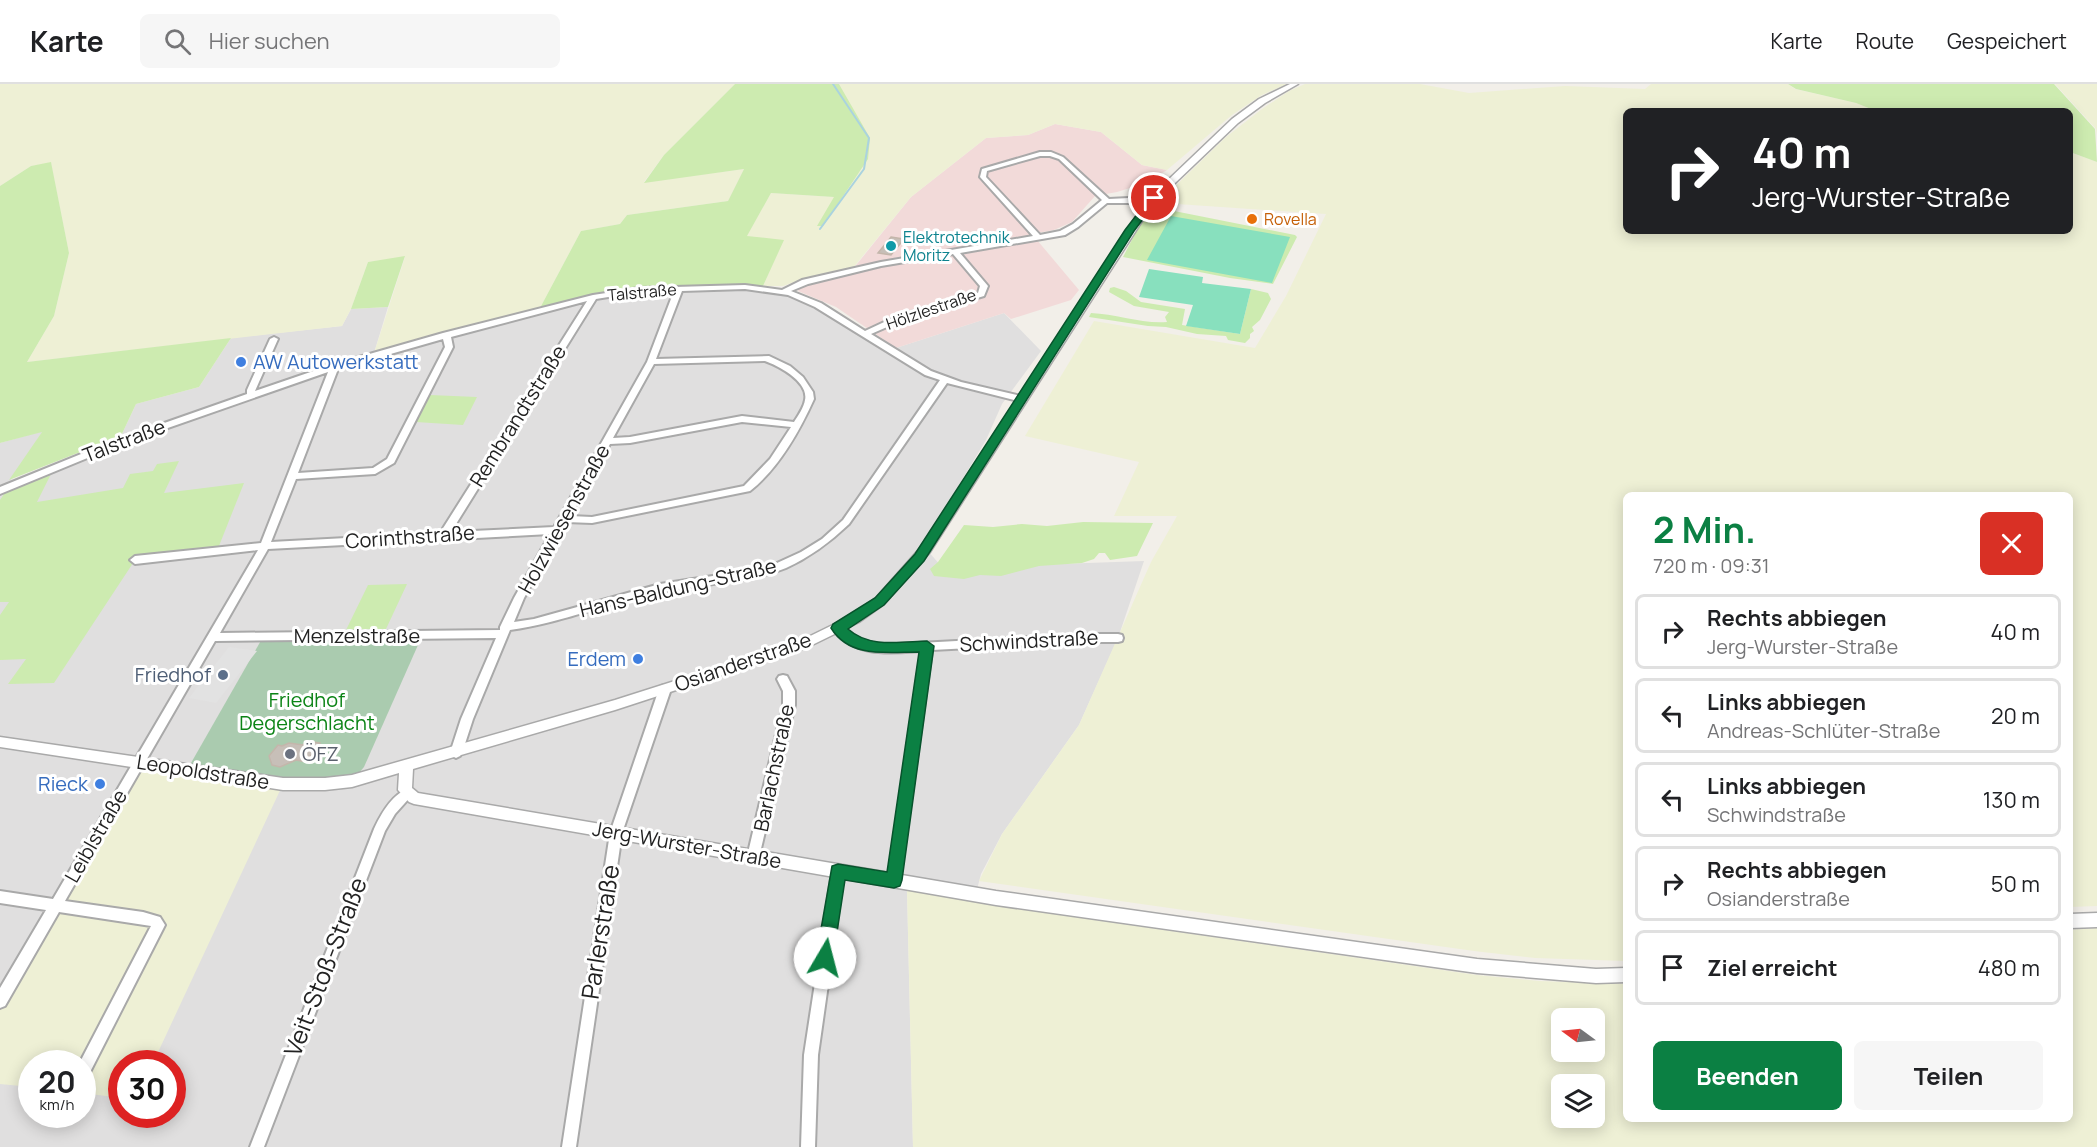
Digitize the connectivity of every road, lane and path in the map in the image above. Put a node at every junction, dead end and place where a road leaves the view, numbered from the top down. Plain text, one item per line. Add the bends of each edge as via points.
1 (1295, 84) edge
2 (1106, 200) junction
3 (1149, 204) junction
4 (1039, 238) junction
5 (955, 251) junction
6 (679, 289) junction
7 (785, 291) junction
8 (593, 297) junction
9 (866, 334) junction
10 (446, 335) junction
11 (274, 339) dead end
12 (651, 362) junction
13 (334, 367) junction
14 (945, 380) junction
15 (251, 396) junction
16 (1022, 399) junction
17 (795, 425) junction
18 (607, 441) junction
19 (293, 476) junction
20 (0, 491) edge
21 (562, 519) junction
22 (556, 530) junction
23 (444, 535) junction
24 (265, 546) junction
25 (135, 560) dead end
26 (838, 628) junction
27 (504, 631) junction
28 (213, 637) junction
29 (1118, 638) dead end
30 (927, 646) junction
31 (783, 679) dead end
32 (665, 689) junction
33 (0, 742) edge
34 (456, 753) junction
35 (139, 762) junction
36 (406, 767) junction
37 (407, 794) junction
38 (616, 833) junction
39 (753, 857) junction
40 (838, 872) junction
41 (894, 880) junction
42 (0, 897) edge
43 (57, 905) junction
44 (2097, 920) edge
45 (2073, 921) edge
46 (1623, 975) edge
47 (0, 1001) edge
48 (94, 1050) edge
49 (257, 1147) edge
50 (568, 1147) edge
51 (808, 1147) edge

1 - 3 street, Osianderstraße via 1242,116
2 - 3 street
2 - 4 street via 1068,230
2 - 4 street via 1056,155 1040,154 984,170 983,177
3 - 16 street, Osianderstraße
4 - 5 street
5 - 7 street via 811,280
5 - 9 street, Hölzlestraße via 984,286 981,294 900,318
6 - 7 street, Talstraße via 745,287
6 - 8 street, Talstraße
6 - 12 street, Holzwiesenstraße
7 - 9 street, Talstraße via 818,305
8 - 10 street, Talstraße
8 - 23 street, Rembrandtstraße
9 - 14 street, Talstraße
10 - 13 street, Talstraße
10 - 19 street via 449,346 391,461 375,471
11 - 15 street
12 - 17 street via 753,357 772,360 803,382 810,393
12 - 18 street, Holzwiesenstraße
13 - 15 street, Talstraße
13 - 19 street, Leiblstraße
14 - 16 street, Talstraße
14 - 27 street, Hans-Baldung-Straße via 846,522 805,554 752,574 660,588
15 - 20 street, Talstraße
16 - 26 street, Osianderstraße via 912,567 880,601
17 - 18 street via 742,418
17 - 21 street via 761,477 747,489 592,520
18 - 21 street, Holzwiesenstraße
19 - 24 street, Leiblstraße
21 - 22 street, Holzwiesenstraße
22 - 23 street, Corinthstraße
22 - 27 street, Holzwiesenstraße
23 - 24 street, Corinthstraße
24 - 25 street
24 - 28 street, Leiblstraße
26 - 30 street, Schwindstraße via 851,640 870,648
26 - 32 street, Osianderstraße via 765,658
27 - 28 street, Menzelstraße
27 - 34 street, Holzwiesenstraße
28 - 35 street, Leiblstraße
29 - 30 street, Schwindstraße
30 - 41 street
31 - 39 street, Barlachstraße via 789,691 789,705
32 - 34 street, Osianderstraße
32 - 38 street, Parlerstraße
33 - 35 street, Leopoldstraße
34 - 36 street, Osianderstraße
35 - 36 street, Leopoldstraße via 310,785 352,781
35 - 43 street, Leiblstraße
36 - 37 street
37 - 38 street, Jerg-Wurster-Straße
37 - 49 street, Veit-Stoß-Straße via 380,829
38 - 39 street, Jerg-Wurster-Straße
38 - 50 street, Parlerstraße
39 - 40 street, Jerg-Wurster-Straße
40 - 41 street, Jerg-Wurster-Straße
40 - 51 street via 811,1055
41 - 46 street, Jerg-Wurster-Straße via 1477,966
42 - 43 street
43 - 47 street, Leiblstraße
43 - 48 street via 143,918 158,925
44 - 45 street

